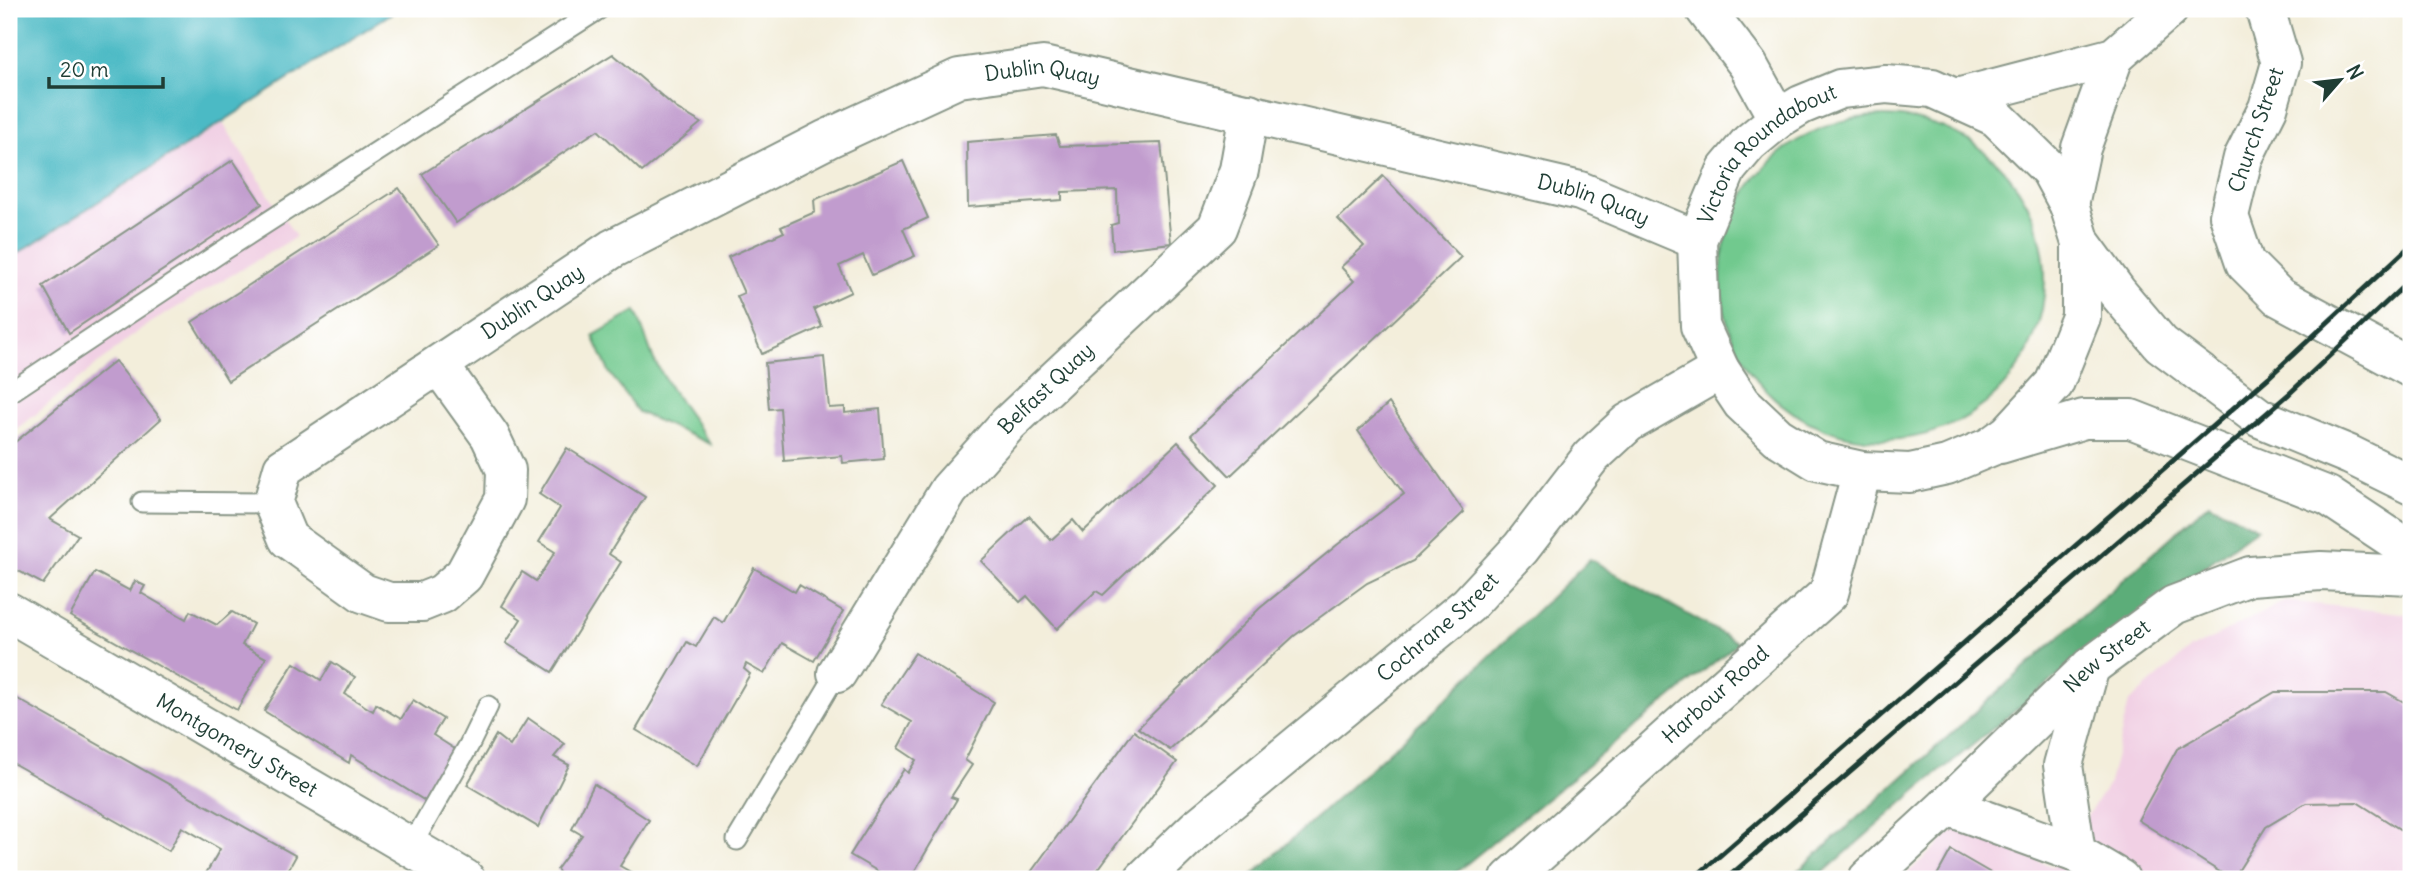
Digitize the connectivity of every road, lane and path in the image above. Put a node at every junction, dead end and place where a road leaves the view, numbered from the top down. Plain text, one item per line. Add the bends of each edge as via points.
1 (599, 9) edge
2 (1705, 9) edge
3 (2169, 9) edge
4 (2265, 9) edge
5 (2114, 57) junction
6 (1957, 98) junction
7 (1249, 113) junction
8 (1778, 119) junction
9 (2069, 205) junction
10 (1697, 240) junction
11 (2081, 243) junction
12 (439, 365) junction
13 (2411, 368) edge
14 (1720, 370) junction
15 (9, 393) edge
16 (1990, 447) junction
17 (1862, 471) junction
18 (2411, 485) edge
19 (142, 502) dead end
20 (273, 503) junction
21 (2411, 551) edge
22 (2411, 575) edge
23 (9, 612) edge
24 (2090, 667) junction
25 (837, 673) joint
26 (488, 706) dead end
27 (1947, 806) junction
28 (737, 840) dead end
29 (2076, 853) junction
30 (436, 868) edge
31 (1144, 879) edge
32 (1510, 879) edge
33 (1868, 879) edge
34 (2120, 879) edge

1 - 15 lane
2 - 8 street via 1748,65
3 - 5 street
4 - 13 street, Church Street via 2281,63 2268,108 2243,158 2229,216 2245,264 2278,297
5 - 6 street
5 - 9 street via 2081,148
6 - 8 street, Victoria Roundabout via 1932,88 1886,84 1840,89
6 - 9 street, Victoria Roundabout via 1996,117 2050,170
7 - 10 street, Dublin Quay via 1580,191
7 - 12 street, Dublin Quay via 1043,66 959,78 827,139 612,249
7 - 25 street, Belfast Quay via 1239,170 1217,228 1008,424 949,490
8 - 10 street, Victoria Roundabout via 1727,169
9 - 11 street, Victoria Roundabout
10 - 14 street, Victoria Roundabout via 1700,326
11 - 16 street, Victoria Roundabout via 2081,317 2054,384
11 - 18 street via 2161,344 2260,418
12 - 20 street, Dublin Quay via 283,468
12 - 20 street via 490,436 506,470 505,499 464,575 442,594 422,602 389,602 363,593 288,539
14 - 17 street, Victoria Roundabout via 1742,403 1778,437 1817,461
14 - 31 street, Cochrane Street via 1628,423 1591,457 1521,548 1468,605 1196,829
16 - 17 street, Victoria Roundabout via 1947,465 1910,473
16 - 21 street via 2084,419 2131,419 2328,496
17 - 32 street, Harbour Road via 1829,593
19 - 20 lane
22 - 24 street, New Street via 2321,571 2250,576 2174,605
23 - 30 street, Montgomery Street
24 - 27 street, New Street
24 - 29 street via 2063,765
25 - 28 lane
26 - 30 lane via 469,746
27 - 29 street
27 - 33 street, New Street
29 - 34 street

